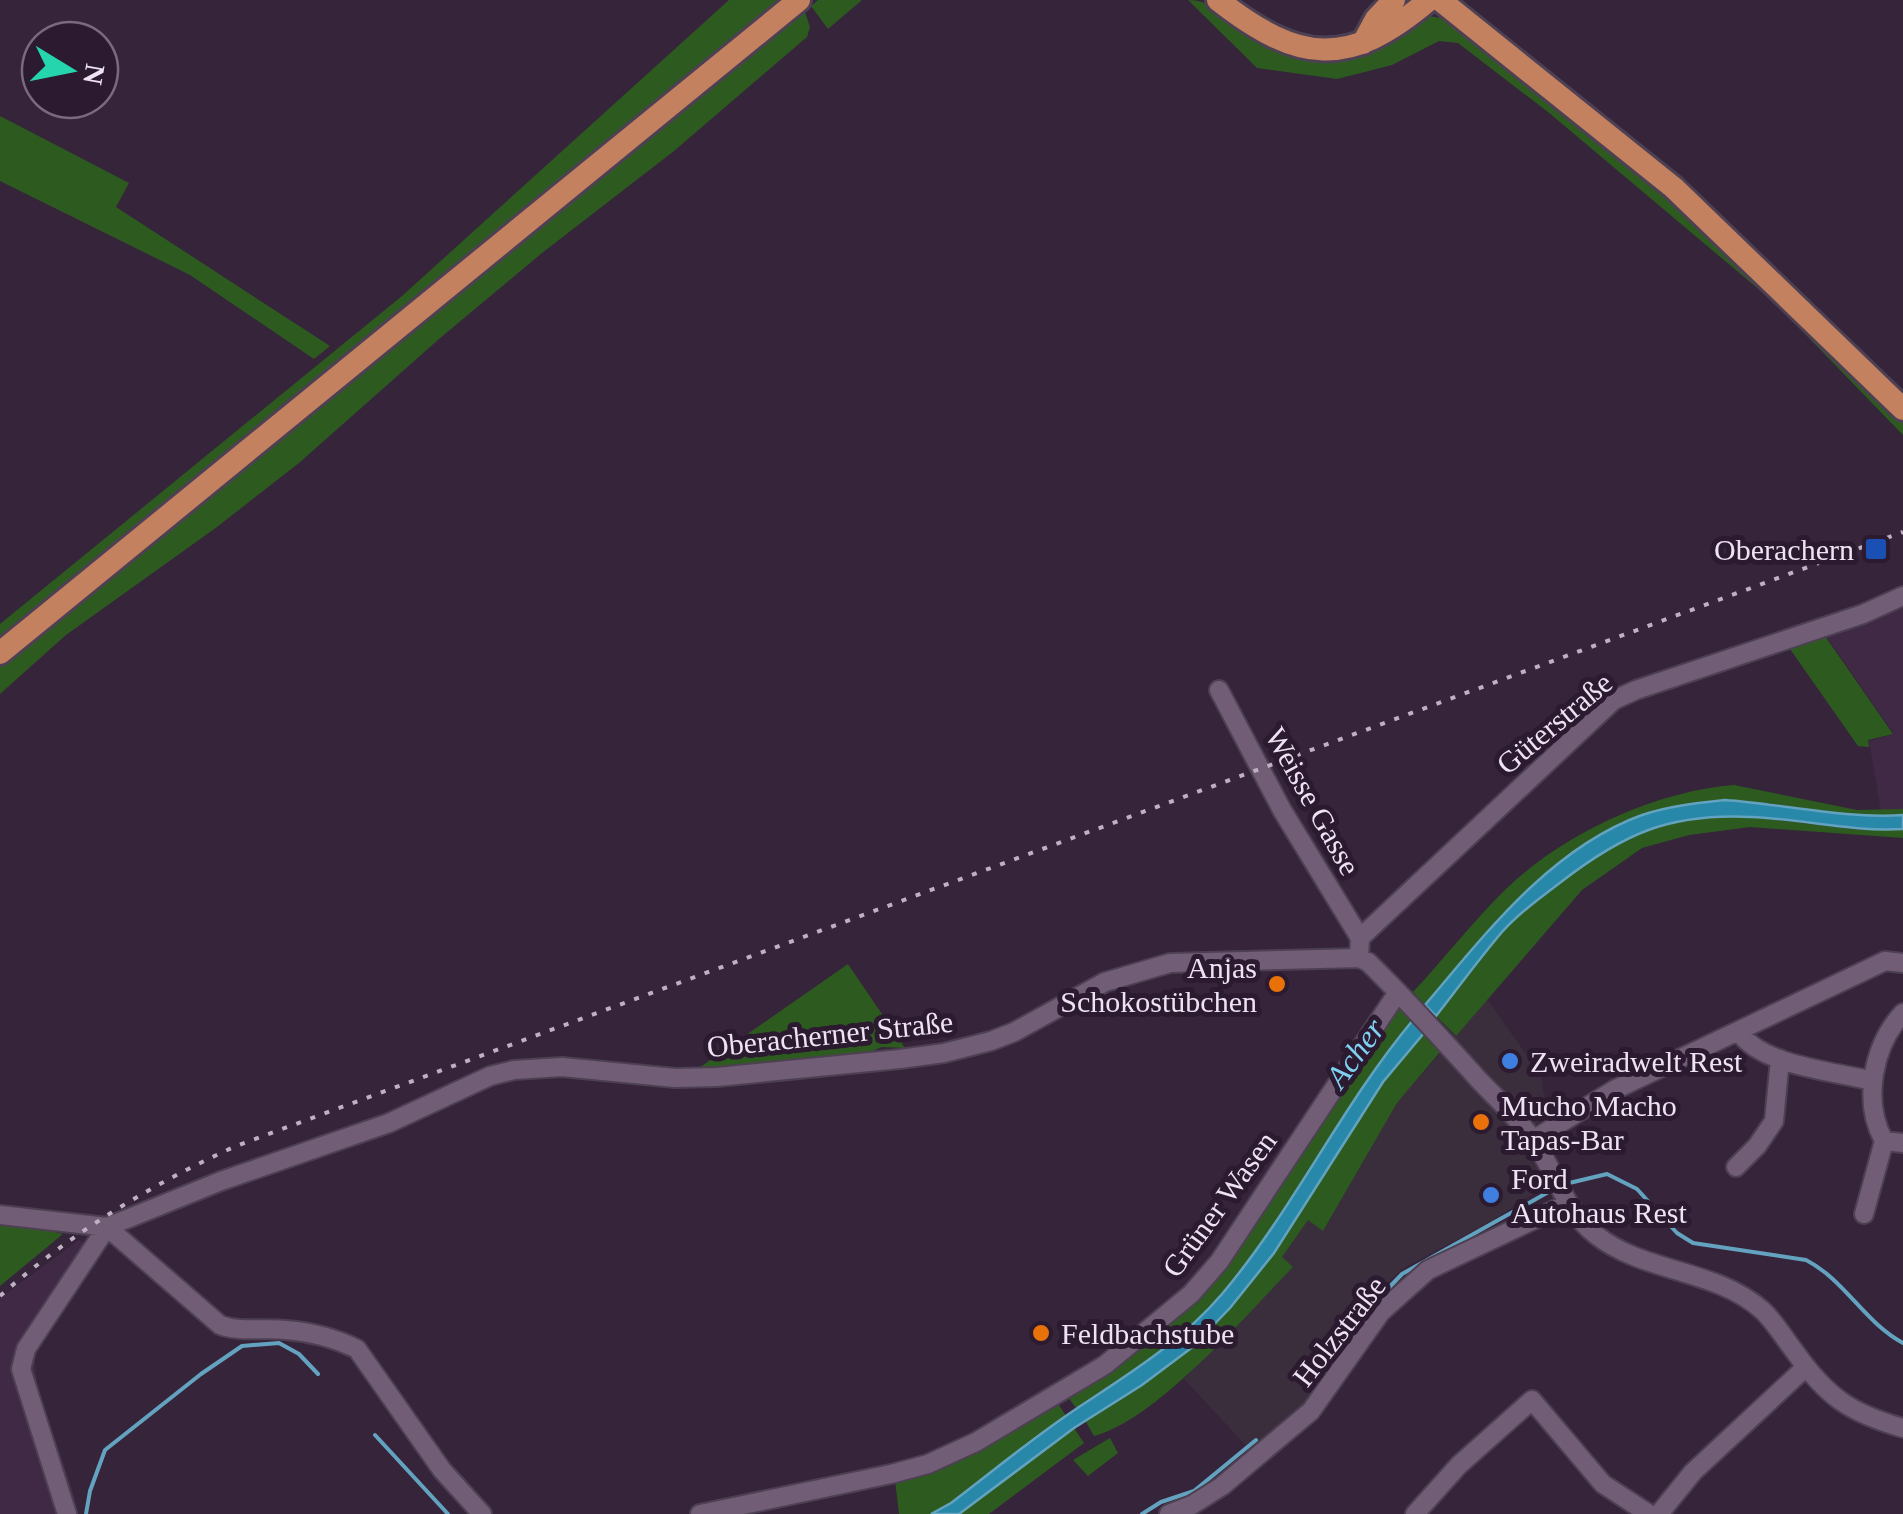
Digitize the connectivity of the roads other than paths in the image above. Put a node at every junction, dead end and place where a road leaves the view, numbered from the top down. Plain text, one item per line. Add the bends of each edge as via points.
1 (798, 0) edge
2 (1218, 0) edge
3 (1394, 0) edge
4 (1429, 0) edge
5 (1440, 0) edge
6 (1377, 10) edge
7 (1363, 43) junction
8 (1903, 410) edge
9 (1903, 596) edge
10 (0, 653) edge
11 (1219, 690) dead end
12 (1360, 938) junction
13 (1359, 958) junction
14 (1903, 963) edge
15 (1398, 992) junction
16 (1903, 1012) edge
17 (1739, 1032) junction
18 (1780, 1059) junction
19 (1872, 1081) junction
20 (1533, 1140) junction
21 (1893, 1142) edge
22 (1736, 1167) dead end
23 (1561, 1191) junction
24 (1864, 1214) dead end
25 (0, 1215) edge
26 (107, 1228) junction
27 (1806, 1367) junction
28 (1903, 1428) edge
29 (67, 1514) edge
30 (482, 1514) edge
31 (700, 1514) edge
32 (1169, 1514) edge
33 (1415, 1514) edge
34 (1649, 1514) edge
35 (1660, 1514) edge

1 - 10 main road
2 - 7 main road via 1252,27 1303,50
3 - 6 main road
4 - 7 main road
5 - 8 main road via 1674,188
6 - 7 main road
9 - 12 street, Güterstraße via 1614,700
11 - 12 street, Weisse Gasse
12 - 13 street
13 - 15 street
13 - 26 street, Oberacherner Straße via 1170,964 1104,982 990,1041 900,1059 718,1077 514,1070
14 - 17 street via 1886,961
15 - 20 street
15 - 31 street, Grüner Wasen via 1218,1262 1191,1294 1105,1364 928,1464
16 - 19 street via 1882,1040
17 - 18 street
17 - 20 street via 1614,1090
18 - 19 street
18 - 22 street via 1774,1121
19 - 21 street via 1880,1133
20 - 23 street
21 - 24 street
23 - 27 street via 1585,1226 1616,1248 1750,1301
23 - 32 street, Holzstraße via 1428,1270 1381,1312 1311,1410 1222,1486
25 - 26 street, Oberacherner Straße
26 - 29 street via 26,1349 21,1369
26 - 30 street via 220,1325 285,1330 357,1349 442,1470
27 - 28 street via 1850,1410
27 - 35 street via 1693,1472
33 - 34 street via 1532,1400 1603,1484

